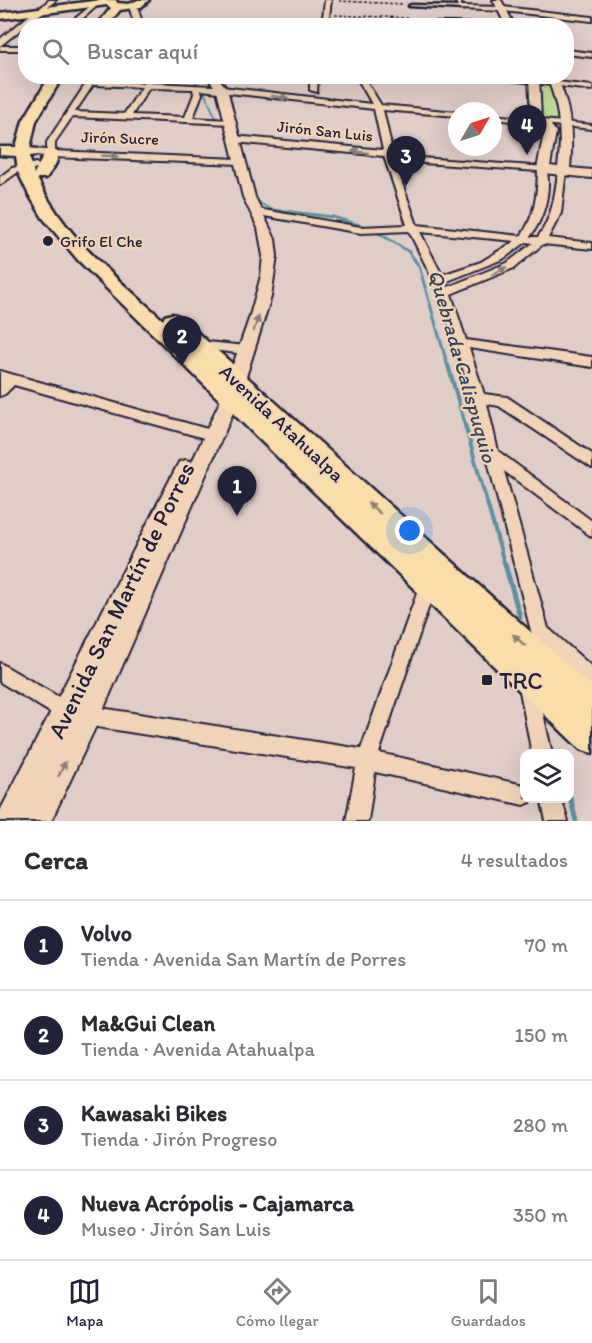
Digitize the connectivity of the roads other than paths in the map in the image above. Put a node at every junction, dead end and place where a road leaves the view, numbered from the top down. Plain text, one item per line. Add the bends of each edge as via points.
1 (53, 0) edge
2 (321, 0) edge
3 (328, 0) edge
4 (457, 0) edge
5 (497, 0) edge
6 (508, 0) edge
7 (141, 2) edge
8 (112, 3) edge
9 (411, 3) edge
10 (95, 6) junction
11 (461, 8) junction
12 (503, 9) junction
13 (514, 11) junction
14 (39, 12) junction
15 (0, 16) edge
16 (32, 18) edge
17 (79, 18) edge
18 (105, 18) edge
19 (140, 18) edge
20 (326, 18) edge
21 (508, 18) edge
22 (517, 18) edge
23 (592, 19) edge
24 (18, 29) edge
25 (0, 44) edge
26 (0, 48) edge
27 (18, 48) edge
28 (574, 53) edge
29 (592, 55) edge
30 (51, 84) edge
31 (59, 84) edge
32 (89, 84) edge
33 (129, 84) edge
34 (204, 84) edge
35 (213, 84) edge
36 (314, 84) edge
37 (364, 84) edge
38 (534, 84) edge
39 (554, 84) edge
40 (572, 84) edge
41 (147, 86) junction
42 (196, 87) junction
43 (592, 88) edge
44 (222, 89) junction
45 (314, 90) dead end
46 (378, 107) junction
47 (448, 113) edge
48 (70, 114) junction
49 (126, 117) junction
50 (502, 118) edge
51 (188, 120) junction
52 (536, 120) junction
53 (229, 122) junction
54 (566, 124) junction
55 (592, 127) edge
56 (240, 139) junction
57 (0, 151) edge
58 (388, 155) junction
59 (0, 156) edge
60 (34, 161) junction
61 (238, 162) junction
62 (543, 167) junction
63 (592, 167) edge
64 (564, 168) junction
65 (592, 174) edge
66 (0, 182) edge
67 (258, 212) junction
68 (412, 228) junction
69 (526, 238) junction
70 (542, 240) junction
71 (592, 246) edge
72 (442, 286) junction
73 (461, 343) junction
74 (198, 345) junction
75 (246, 350) junction
76 (592, 362) edge
77 (6, 377) edge
78 (229, 390) junction
79 (0, 391) edge
80 (479, 398) junction
81 (204, 433) junction
82 (492, 454) junction
83 (592, 462) edge
84 (592, 530) edge
85 (435, 576) junction
86 (540, 631) junction
87 (0, 672) edge
88 (526, 672) junction
89 (592, 679) edge
90 (564, 681) junction
91 (580, 711) edge
92 (77, 714) junction
93 (592, 737) edge
94 (541, 749) edge
95 (367, 760) junction
96 (520, 794) edge
97 (10, 821) edge
98 (36, 821) edge
99 (357, 821) edge

1 - 14 street
2 - 3 street
3 - 20 street
4 - 11 street
5 - 12 street
6 - 13 street
7 - 8 main road
7 - 19 street
8 - 10 main road
8 - 18 main road
9 - 11 street
10 - 14 main road
10 - 17 street
11 - 12 street
12 - 13 street
12 - 21 street
13 - 22 street
13 - 23 street
14 - 15 main road
14 - 16 street
24 - 25 street
26 - 27 street
28 - 29 street
30 - 60 main road via 27,124
31 - 60 main road via 39,116
32 - 48 street
33 - 41 street
34 - 42 street
35 - 44 street, Avenida San Martín de Porres
36 - 45 street
37 - 46 street
38 - 52 street
39 - 54 street
40 - 43 street
41 - 42 street
41 - 49 street
42 - 51 street via 198,94
44 -> 46 street
44 - 53 street, Avenida San Martín de Porres
46 - 47 street
46 - 58 street
48 - 49 street
48 - 60 street
49 - 51 street
50 - 52 street
51 - 53 street
52 - 54 street
52 - 62 street via 550,132
53 - 56 street, Avenida San Martín de Porres
54 - 55 street
54 - 64 street
58 -> 56 street, Jirón San Luis
56 - 61 street, Avenida San Martín de Porres
57 - 60 main road, Jirón Sucre
58 - 62 street, Jirón San Luis
58 - 68 street
59 - 60 main road
60 -> 61 street, Jirón Sucre
60 - 66 street
60 - 74 main road, Avenida Atahualpa via 63,216 92,248
60 - 78 main road, Avenida Atahualpa via 33,188 53,220 83,254
61 - 67 street, Avenida San Martín de Porres
62 - 64 street, Jirón San Luis
62 - 69 street via 538,213
63 - 64 street, Jirón San Luis
64 - 65 street, Jirón San Luis
64 - 70 street via 555,214
67 - 68 street via 366,230
75 -> 67 street, Avenida San Martín de Porres via 258,320 269,269 269,241
68 - 69 street
68 - 72 street
69 - 70 street
69 - 72 street via 506,254
70 - 71 street
72 -> 70 street via 490,276 520,260
72 - 73 street
73 - 76 street
73 - 80 street
74 - 75 street
74 - 78 main road, Avenida Atahualpa
75 - 78 street, Avenida San Martín de Porres
77 - 79 street
77 - 81 street
78 - 81 street, Avenida San Martín de Porres
78 - 85 main road, Avenida Atahualpa
78 - 92 street, Avenida San Martín de Porres
80 - 82 street
80 - 83 street via 502,401
81 - 92 street, Avenida San Martín de Porres
82 - 84 street
82 - 86 street
85 - 88 main road, Avenida Atahualpa
90 -> 85 main road, Avenida Atahualpa
85 - 95 street
86 - 89 street
86 - 90 street
87 - 92 street
88 - 91 main road, Avenida Atahualpa
88 - 94 street
90 - 91 main road, Avenida Atahualpa
91 - 93 main road, Avenida Atahualpa
92 - 95 street
92 - 97 street, Avenida San Martín de Porres
98 -> 92 street, Avenida San Martín de Porres
95 - 96 street
95 - 99 street

